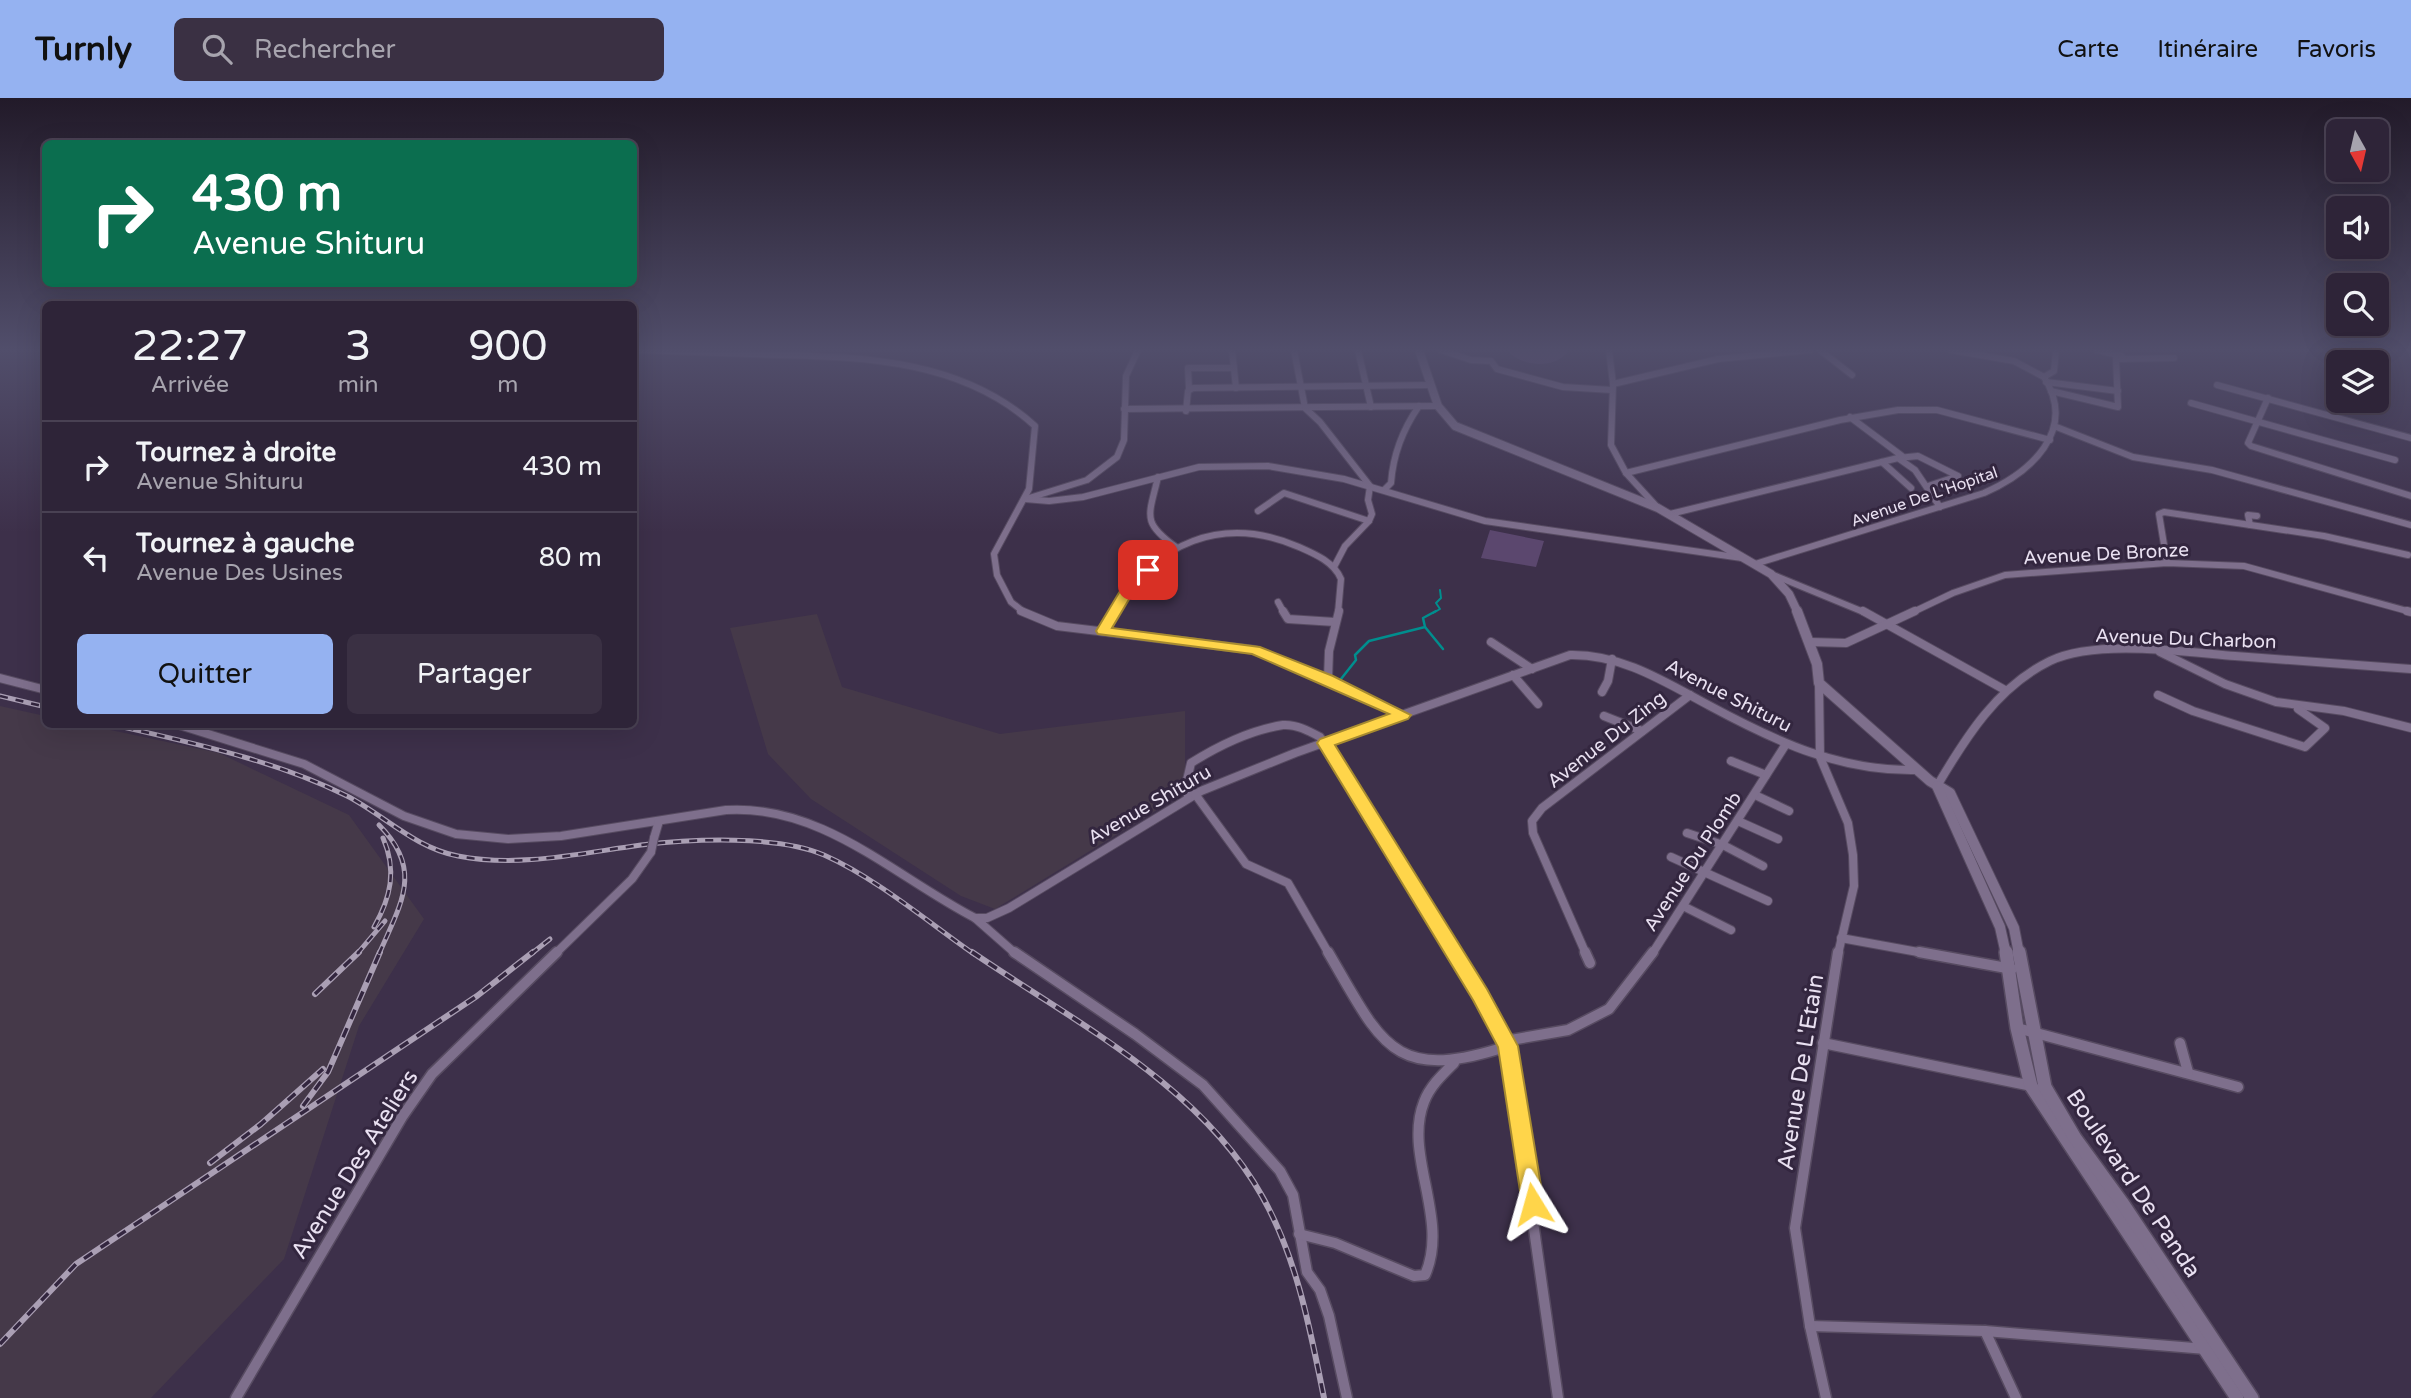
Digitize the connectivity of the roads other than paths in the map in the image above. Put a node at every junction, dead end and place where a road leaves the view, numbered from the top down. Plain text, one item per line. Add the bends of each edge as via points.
1 (1015, 411) edge
2 (1124, 411) edge
3 (1176, 411) edge
4 (1186, 411) joint
5 (1199, 411) edge
6 (1308, 411) edge
7 (1416, 411) edge
8 (1441, 411) edge
9 (1612, 411) edge
10 (1893, 411) edge
11 (1936, 411) edge
12 (2053, 411) edge
13 (2216, 411) edge
14 (2262, 411) edge
15 (2313, 411) edge
16 (1850, 417) junction
17 (2257, 423) junction
18 (2054, 426) junction
19 (2411, 438) edge
20 (2050, 440) junction
21 (1900, 457) junction
22 (2395, 460) dead end
23 (1882, 462) junction
24 (1626, 473) junction
25 (1158, 477) junction
26 (1370, 486) junction
27 (1928, 486) junction
28 (1911, 488) dead end
29 (1384, 490) junction
30 (2411, 496) edge
31 (1025, 499) junction
32 (1940, 507) junction
33 (1658, 508) junction
34 (1258, 511) dead end
35 (1670, 514) junction
36 (2257, 516) dead end
37 (1369, 521) junction
38 (2250, 525) junction
39 (2411, 525) edge
40 (1176, 547) junction
41 (2408, 555) dead end
42 (1745, 558) junction
43 (2167, 563) junction
44 (1755, 564) junction
45 (1334, 567) junction
46 (1771, 574) junction
47 (1278, 603) dead end
48 (2411, 612) edge
49 (1335, 622) junction
50 (1887, 623) junction
51 (1103, 631) junction
52 (1491, 642) dead end
53 (1810, 642) junction
54 (2154, 650) junction
55 (1612, 659) junction
56 (2411, 668) edge
57 (1532, 669) junction
58 (1513, 675) junction
59 (0, 678) edge
60 (1328, 679) junction
61 (1819, 683) junction
62 (42, 689) edge
63 (2005, 690) junction
64 (1602, 692) dead end
65 (1690, 695) junction
66 (2158, 695) dead end
67 (1538, 704) dead end
68 (2295, 707) junction
69 (1403, 715) junction
70 (1604, 716) dead end
71 (190, 728) edge
72 (2411, 728) edge
73 (1642, 731) junction
74 (1325, 743) junction
75 (1786, 744) junction
76 (1819, 757) junction
77 (1731, 761) dead end
78 (1918, 770) junction
79 (1766, 775) junction
80 (1937, 786) junction
81 (1755, 795) junction
82 (1191, 796) junction
83 (1788, 811) dead end
84 (659, 821) junction
85 (1738, 821) junction
86 (1687, 833) dead end
87 (1778, 839) dead end
88 (1723, 845) junction
89 (1671, 857) dead end
90 (1763, 866) dead end
91 (1980, 866) junction
92 (1706, 872) junction
93 (1768, 901) dead end
94 (1683, 906) junction
95 (975, 918) junction
96 (1731, 930) dead end
97 (1841, 938) junction
98 (1590, 963) dead end
99 (2010, 969) junction
100 (2025, 972) junction
101 (2017, 1028) junction
102 (2036, 1035) junction
103 (1506, 1043) junction
104 (1823, 1043) junction
105 (2180, 1043) dead end
106 (1454, 1063) junction
107 (2188, 1072) junction
108 (2031, 1086) junction
109 (2045, 1087) junction
110 (2238, 1087) dead end
111 (1299, 1234) junction
112 (1810, 1325) junction
113 (1985, 1331) junction
114 (2203, 1349) junction
115 (2219, 1349) junction
116 (236, 1398) edge
117 (1347, 1398) edge
118 (1558, 1398) edge
119 (1826, 1398) edge
120 (2016, 1398) edge
121 (2237, 1398) edge
122 (2252, 1398) edge

1 - 31 street via 1035,426 1034,460
2 - 31 street via 1123,447 1110,465 1087,480
3 - 4 street
4 - 5 street
6 - 26 street
7 - 29 street via 1405,426 1393,460 1391,483
8 - 33 street via 1464,431
9 - 24 street via 1611,444
10 - 16 street
11 - 20 street
12 - 18 street, Avenue De L'Hopital
13 - 17 street
14 - 17 street
15 - 19 street
16 - 21 street
16 - 24 street
17 - 22 street
17 - 30 street via 2248,443 2251,446
18 - 20 street, Avenue De L'Hopital
18 - 39 street via 2133,457 2212,470
20 - 32 street, Avenue De L'Hopital via 2039,459 2015,479
21 - 23 street
21 - 27 street
21 - 27 street via 1918,456 1958,476
23 - 28 street
23 - 35 street
24 - 33 street
25 - 26 street via 1213,465 1252,465
25 - 31 street via 1083,497
25 - 40 street via 1148,519 1154,531
26 - 29 street
26 - 37 street
27 - 32 street
29 - 42 street via 1485,521
31 - 51 street via 994,554 1011,602 1041,621
32 - 44 street, Avenue De L'Hopital
33 - 35 street
34 - 37 street via 1284,493
35 - 42 street
36 - 38 street via 2248,515
37 - 45 street via 1345,546
38 - 41 street
38 - 43 street via 2160,513
40 - 45 street via 1217,535 1254,535 1289,542
40 - 51 street via 1156,560 1131,587
42 - 44 street
43 - 48 street, Avenue De Bronze via 2244,566
43 - 50 street, Avenue De Bronze via 2005,575
44 - 46 street
45 - 49 street via 1341,580
46 - 50 street via 1816,589
46 - 53 street via 1794,603
47 - 49 street via 1288,620
49 - 60 street
50 - 53 street, Avenue De Bronze via 1841,644
50 - 63 street
51 - 60 street via 1255,650
52 - 57 street
53 - 61 street
54 - 56 street, Avenue Du Charbon
54 - 63 street, Avenue Du Charbon via 2097,649 2064,656
54 - 68 street via 2225,684
55 - 57 street, Avenue Shituru via 1570,655
55 - 64 street
55 - 65 street, Avenue Shituru
57 - 58 street, Avenue Shituru
58 - 67 street
58 - 69 street, Avenue Shituru
59 - 62 street
60 - 69 street
61 - 76 street
61 - 78 street, Boulevard De Panda
63 - 80 street, Avenue Du Charbon via 1964,741
65 - 73 street, Avenue Du Zing
65 - 75 street, Avenue Shituru
66 - 68 street via 2305,747 2325,728
68 - 72 street via 2344,711
69 - 74 street, Avenue Shituru
70 - 73 street
71 - 84 street via 276,753 454,834 534,838
73 - 98 street, Avenue Du Zing via 1542,808 1532,821 1533,833
74 - 82 street, Avenue Shituru
74 - 82 street via 1293,725 1220,745 1191,763 1187,780
74 - 103 street
75 - 76 street, Avenue Shituru
75 - 79 street, Avenue Du Plomb
76 - 78 street, Avenue Shituru via 1867,770
76 - 97 street, Avenue De L'Etain via 1848,824 1853,855 1854,886
77 - 79 street
78 - 80 street, Boulevard De Panda
79 - 81 street, Avenue Du Plomb
80 - 91 street, Boulevard De Panda
81 - 83 street
81 - 85 street, Avenue Du Plomb
82 - 95 street, Avenue Shituru via 1009,908
82 - 106 street via 1246,864 1288,883 1375,1032 1408,1054 1438,1064
84 - 95 street via 730,807 784,813 808,822
84 - 116 street, Avenue Des Ateliers, bridge via 650,852 632,879 432,1073
85 - 87 street
85 - 88 street, Avenue Du Plomb
86 - 88 street
88 - 90 street
88 - 92 street, Avenue Du Plomb
89 - 92 street
91 - 99 street, Boulevard De Panda
91 - 100 street, Boulevard De Panda via 2014,928
92 - 93 street
92 - 94 street, Avenue Du Plomb
94 - 96 street
94 - 103 street, Avenue Du Plomb via 1622,994 1601,1015 1568,1030
95 - 111 street via 1016,954 1203,1085 1280,1171 1293,1195
97 - 99 street
97 - 104 street, Avenue De L'Etain
99 - 100 street
99 - 101 street, Boulevard De Panda
100 - 102 street, Boulevard De Panda
101 - 102 street
101 - 108 street, Boulevard De Panda
102 - 107 street
102 - 109 street, Boulevard De Panda
103 - 106 street, Avenue Du Plomb
103 - 118 street via 1527,1155
104 - 108 street
104 - 112 street, Avenue De L'Etain via 1795,1228
105 - 107 street
106 - 111 street via 1438,1079 1422,1107 1420,1129 1432,1227 1430,1266 1425,1275 1414,1276 1335,1242
107 - 110 street
108 - 109 street
108 - 114 street, Boulevard De Panda
109 - 115 street, Boulevard De Panda via 2075,1139
111 - 117 street via 1307,1272 1320,1290 1329,1316
112 - 113 street
112 - 119 street, Avenue De L'Etain
113 - 114 street
113 - 120 street
114 - 115 street
114 - 121 street, Boulevard De Panda
115 - 122 street, Boulevard De Panda

